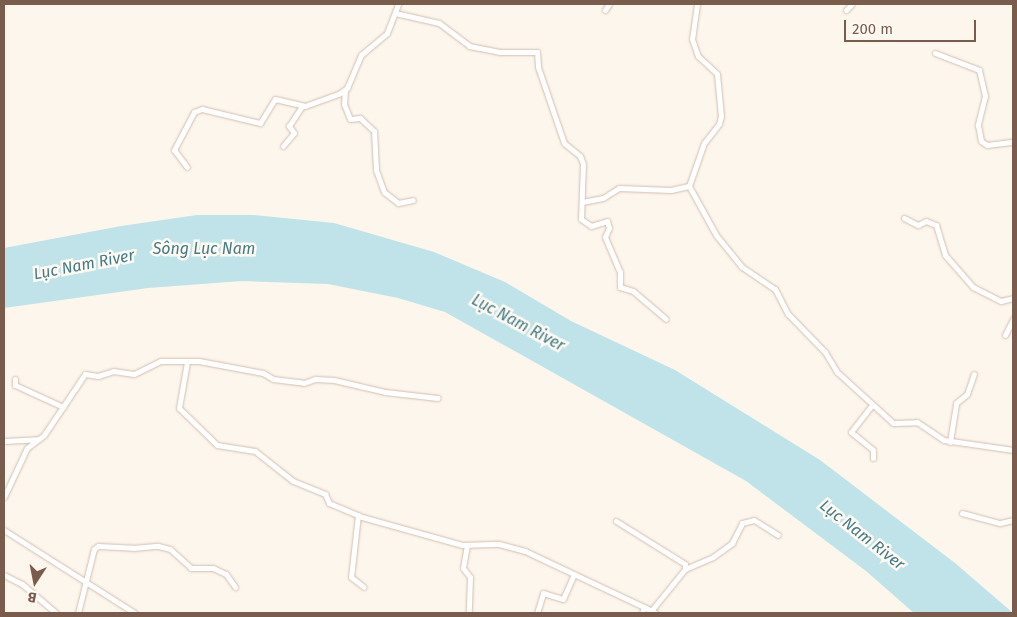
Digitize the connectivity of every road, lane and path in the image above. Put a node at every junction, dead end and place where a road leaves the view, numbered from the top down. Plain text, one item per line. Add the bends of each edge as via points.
1 (398, 4) edge
2 (609, 4) edge
3 (697, 4) edge
4 (852, 4) edge
5 (605, 10) dead end
6 (846, 10) dead end
7 (396, 13) junction
8 (935, 53) dead end
9 (345, 90) junction
10 (302, 106) junction
11 (1013, 142) edge
12 (283, 146) dead end
13 (187, 167) dead end
14 (689, 186) junction
15 (413, 200) dead end
16 (582, 202) junction
17 (904, 218) dead end
18 (1013, 298) edge
19 (666, 319) dead end
20 (1013, 319) edge
21 (1005, 335) dead end
22 (187, 362) junction
23 (974, 374) dead end
24 (14, 379) dead end
25 (438, 398) dead end
26 (872, 405) junction
27 (63, 407) junction
28 (38, 440) junction
29 (4, 441) edge
30 (950, 442) junction
31 (1013, 450) edge
32 (873, 458) dead end
33 (4, 497) edge
34 (962, 513) dead end
35 (358, 515) junction
36 (1013, 520) edge
37 (616, 522) dead end
38 (4, 530) edge
39 (778, 535) dead end
40 (467, 545) junction
41 (685, 569) junction
42 (574, 574) junction
43 (4, 575) edge
44 (85, 583) junction
45 (235, 587) dead end
46 (364, 587) dead end
47 (643, 610) edge
48 (654, 612) edge
49 (56, 613) edge
50 (78, 613) edge
51 (134, 613) edge
52 (469, 613) edge
53 (537, 613) edge

1 - 7 street
2 - 5 street
3 - 14 street via 692,38 698,56 714,69 719,79 721,116 719,124 704,143
4 - 6 street
7 - 9 street via 387,33 361,55
7 - 16 street via 439,23 469,46 499,52 537,52 538,67 564,144 580,156 583,164
8 - 11 street via 979,70 985,96 978,125 981,142 987,145
9 - 10 street
9 - 15 street via 344,104 350,119 361,119 374,131 376,170 384,192 398,203
10 - 12 street via 289,126 294,133
10 - 13 street via 276,99 260,123 197,110 174,150
14 - 16 street via 671,190 618,188 603,198
14 - 26 street via 718,238 742,267 775,288 795,322 825,352 837,372
16 - 19 street via 580,217 583,222 591,226 608,222 605,238 620,272 620,287 633,291
17 - 18 street via 918,225 926,221 936,225 945,255 973,286 1001,301
20 - 21 street
22 - 25 street via 243,369 273,379 304,383 314,379 334,380 385,392
22 - 27 street via 161,361 134,374 113,371 98,376 85,374
22 - 35 street via 179,408 211,440 222,447 235,446 255,451 293,481 325,494 329,504
23 - 30 street via 967,394 956,403
24 - 27 street via 15,385
26 - 30 street via 893,423 917,422
26 - 32 street via 851,432 873,450
27 - 28 street
28 - 29 street via 17,438
28 - 33 street via 27,448
30 - 31 street
34 - 36 street via 1000,523
35 - 40 street
35 - 46 street via 351,577
37 - 41 street via 685,564
38 - 44 street
39 - 41 street via 758,522 746,521 723,550
40 - 42 street via 512,547 540,556
40 - 52 street via 463,568 470,577
41 - 48 street
42 - 47 street
42 - 53 street via 563,599 543,593
43 - 49 street via 22,584
44 - 45 street via 96,546 158,546 175,551 191,568 213,568 226,574
44 - 50 street
44 - 51 street
47 - 48 street

